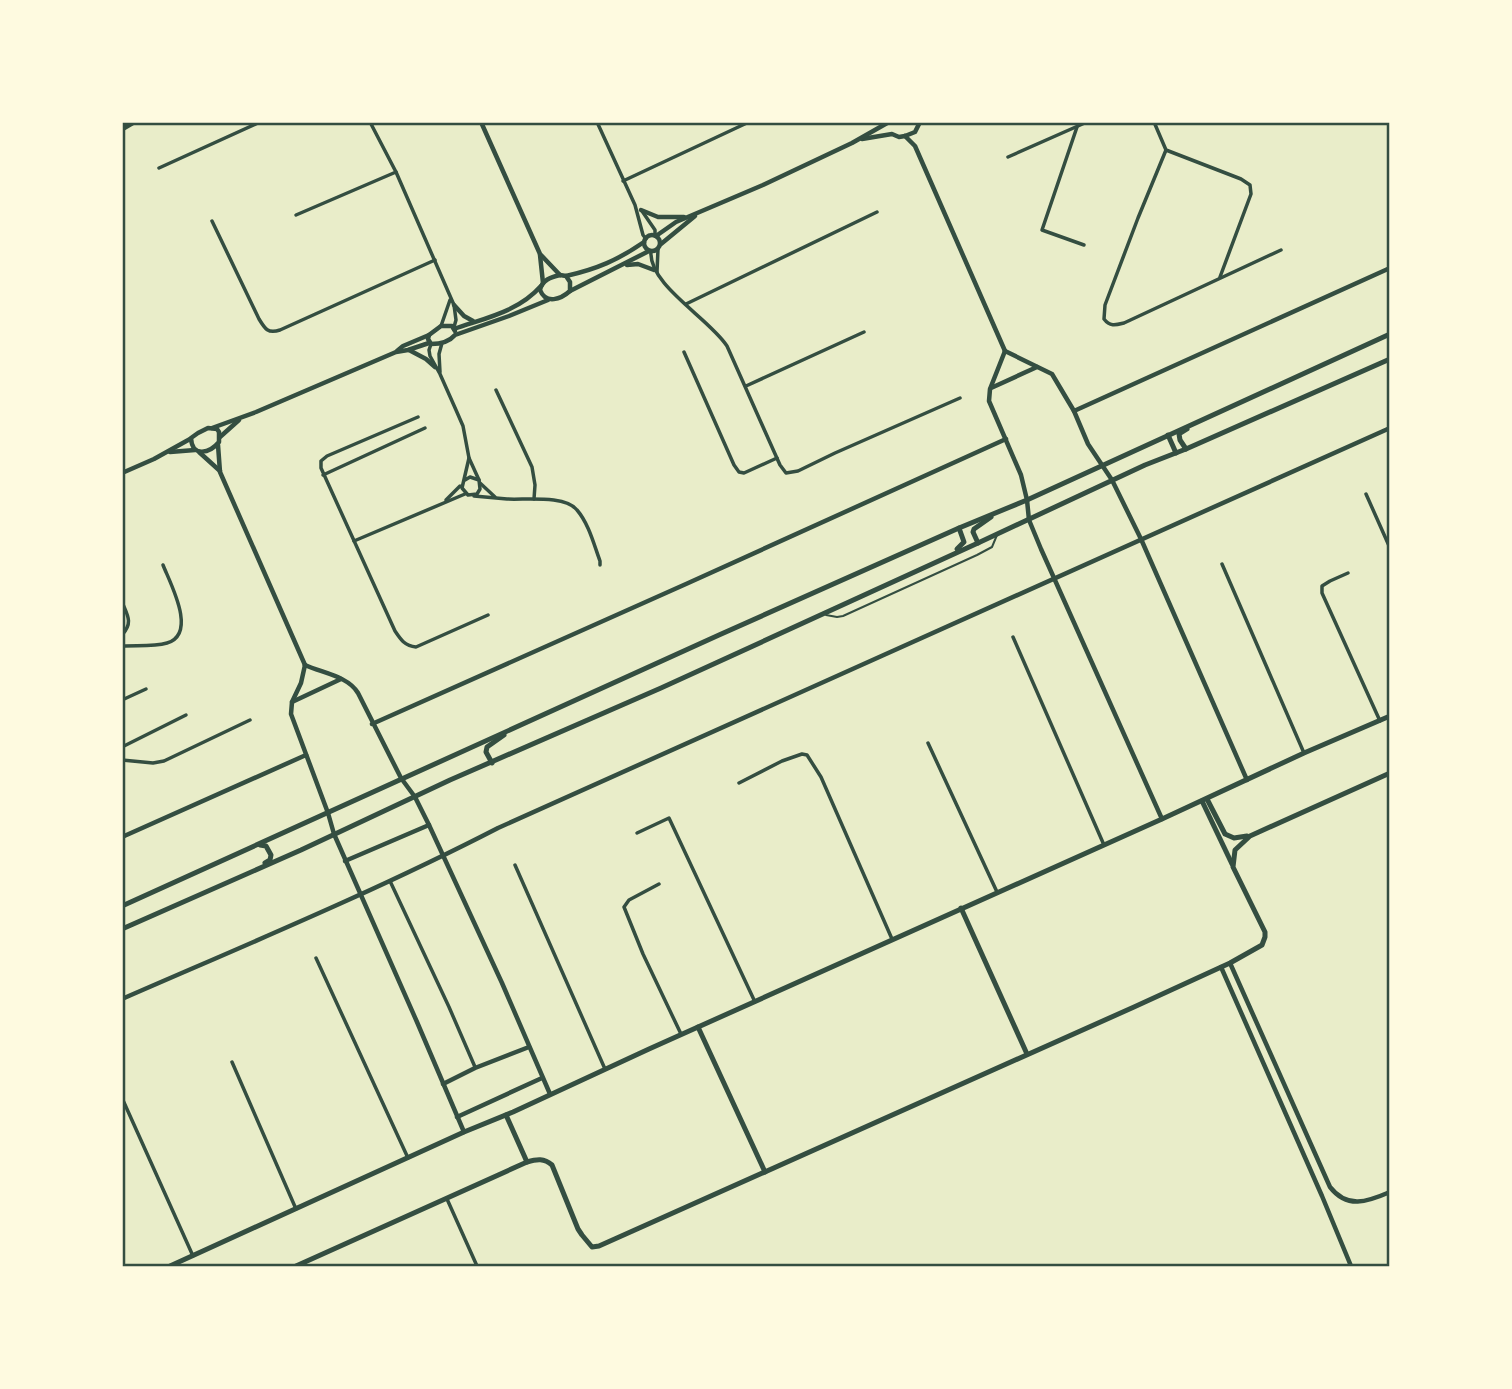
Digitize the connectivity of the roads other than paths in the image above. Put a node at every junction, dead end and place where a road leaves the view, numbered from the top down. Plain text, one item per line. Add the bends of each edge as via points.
1 (134, 122) edge
2 (260, 122) edge
3 (370, 122) edge
4 (481, 122) edge
5 (597, 122) edge
6 (749, 122) edge
7 (889, 122) edge
8 (920, 122) edge
9 (1087, 122) edge
10 (1154, 122) edge
11 (1077, 127) junction
12 (122, 129) edge
13 (915, 132) junction
14 (892, 134) junction
15 (905, 136) junction
16 (859, 140) junction
17 (915, 146) junction
18 (1166, 150) junction
19 (1008, 157) dead end
20 (159, 168) dead end
21 (396, 172) junction
22 (623, 181) junction
23 (635, 205) junction
24 (641, 210) junction
25 (877, 212) dead end
26 (698, 213) junction
27 (296, 215) dead end
28 (688, 217) junction
29 (212, 221) dead end
30 (656, 236) junction
31 (645, 240) junction
32 (1084, 245) dead end
33 (659, 247) junction
34 (1281, 250) dead end
35 (650, 251) junction
36 (540, 254) junction
37 (435, 260) junction
38 (622, 265) junction
39 (1390, 268) edge
40 (656, 272) junction
41 (560, 275) junction
42 (566, 276) junction
43 (1220, 277) junction
44 (542, 284) junction
45 (570, 291) junction
46 (450, 298) junction
47 (548, 300) junction
48 (686, 304) junction
49 (454, 305) junction
50 (474, 322) junction
51 (441, 326) junction
52 (454, 330) junction
53 (864, 332) dead end
54 (1390, 334) edge
55 (429, 335) junction
56 (442, 343) junction
57 (430, 344) junction
58 (408, 350) junction
59 (1005, 351) junction
60 (396, 352) junction
61 (684, 352) dead end
62 (1390, 359) edge
63 (1038, 366) junction
64 (435, 368) junction
65 (440, 374) junction
66 (746, 386) junction
67 (990, 389) junction
68 (496, 390) dead end
69 (960, 398) dead end
70 (1074, 411) junction
71 (242, 417) junction
72 (418, 417) dead end
73 (1198, 421) junction
74 (212, 428) junction
75 (425, 428) dead end
76 (1390, 428) edge
77 (1168, 435) junction
78 (191, 438) junction
79 (220, 438) junction
80 (1006, 439) junction
81 (218, 445) junction
82 (1186, 449) junction
83 (197, 451) junction
84 (166, 452) junction
85 (1176, 453) junction
86 (469, 458) junction
87 (777, 458) junction
88 (1101, 465) junction
89 (220, 472) junction
90 (122, 473) edge
91 (323, 475) junction
92 (465, 480) junction
93 (1112, 480) junction
94 (479, 482) junction
95 (462, 485) junction
96 (465, 494) junction
97 (1366, 494) dead end
98 (474, 496) junction
99 (497, 498) junction
100 (534, 499) junction
101 (1027, 500) junction
102 (444, 502) junction
103 (1000, 511) junction
104 (1029, 520) junction
105 (959, 528) junction
106 (997, 534) junction
107 (1141, 539) junction
108 (354, 541) junction
109 (978, 543) junction
110 (1390, 548) edge
111 (939, 560) junction
112 (1222, 564) dead end
113 (163, 565) dead end
114 (600, 565) dead end
115 (1348, 573) dead end
116 (1054, 579) junction
117 (122, 602) edge
118 (822, 614) junction
119 (488, 615) dead end
120 (122, 635) edge
121 (1013, 638) dead end
122 (122, 646) edge
123 (305, 664) junction
124 (342, 678) junction
125 (146, 689) dead end
126 (122, 700) edge
127 (292, 702) junction
128 (186, 715) dead end
129 (1390, 716) edge
130 (250, 720) dead end
131 (1380, 721) junction
132 (372, 724) junction
133 (513, 729) junction
134 (928, 743) dead end
135 (122, 747) edge
136 (1304, 753) junction
137 (306, 755) junction
138 (122, 760) edge
139 (492, 763) junction
140 (1390, 773) edge
141 (401, 778) junction
142 (1247, 780) junction
143 (739, 783) dead end
144 (415, 797) junction
145 (1204, 800) junction
146 (328, 813) junction
147 (1163, 819) junction
148 (429, 825) junction
149 (637, 833) dead end
150 (334, 834) junction
151 (1250, 836) junction
152 (122, 837) edge
153 (260, 845) junction
154 (1104, 845) junction
155 (444, 857) junction
156 (345, 861) junction
157 (515, 865) dead end
158 (1233, 867) junction
159 (244, 875) junction
160 (390, 881) junction
161 (659, 884) dead end
162 (997, 892) junction
163 (360, 894) junction
164 (122, 906) edge
165 (961, 908) junction
166 (122, 929) edge
167 (892, 939) junction
168 (316, 958) dead end
169 (1230, 963) junction
170 (1221, 967) junction
171 (122, 999) edge
172 (755, 1002) junction
173 (698, 1027) junction
174 (681, 1034) junction
175 (528, 1046) junction
176 (1027, 1054) junction
177 (232, 1062) dead end
178 (475, 1068) junction
179 (605, 1069) junction
180 (542, 1078) junction
181 (443, 1084) junction
182 (550, 1094) junction
183 (122, 1098) edge
184 (506, 1115) junction
185 (457, 1117) junction
186 (464, 1132) junction
187 (408, 1158) junction
188 (527, 1162) junction
189 (765, 1172) junction
190 (1390, 1192) edge
191 (447, 1199) junction
192 (296, 1209) junction
193 (192, 1256) junction
194 (170, 1266) edge
195 (296, 1266) edge
196 (477, 1266) edge
197 (1351, 1266) edge

1 - 12 main road
2 - 20 street
3 - 21 street
4 - 36 street
5 - 22 street
6 - 22 street
7 - 14 street
7 - 16 street
8 - 13 street
9 - 11 street
10 - 18 street
11 - 19 street
11 - 32 street via 1042,230
13 - 15 street
13 - 17 street
14 - 15 street
14 - 16 street
15 - 17 street
16 - 26 street
17 - 59 street
18 - 43 street via 1250,185 1251,194
18 - 43 street via 1121,261 1104,319 1108,324 1124,323
21 - 27 street
21 - 37 street
22 - 23 street
23 - 24 street
23 - 31 street
24 - 28 street via 658,217
24 - 30 street
25 - 48 street
26 - 28 street
26 - 33 street
28 - 30 street
29 - 37 street via 259,319 271,332
30 - 31 street
30 - 33 street
31 - 35 street
31 - 42 street via 605,265
33 - 35 street
33 - 40 street
34 - 43 street
35 - 38 street
35 - 40 street
36 - 41 street
36 - 44 street
37 - 46 street
38 - 40 street via 638,264
38 - 45 street
39 - 70 street
40 - 48 street
41 - 42 street
41 - 44 street
42 - 45 street
44 - 47 street via 542,296
44 - 50 street via 523,303
45 - 47 street
46 - 49 street
46 - 51 street
47 - 52 street via 499,320
48 - 66 street via 724,340
49 - 50 street
49 - 52 street
50 - 52 street
51 - 52 street via 450,325
51 - 55 street
52 - 56 street via 452,339
53 - 66 street
54 - 73 main road
55 - 57 street
55 - 60 street
56 - 57 street
56 - 65 street
57 - 58 street
57 - 64 street
58 - 60 street
58 - 64 street
59 - 63 street
59 - 67 street
60 - 71 street
61 - 87 street via 739,472
62 - 82 main road
63 - 67 street
63 - 70 street via 1052,374
64 - 65 street
65 - 86 street via 463,426
66 - 87 street
67 - 80 street via 989,401
68 - 100 street via 532,467
69 - 87 street via 794,473 783,471
70 - 88 street
71 - 74 street
71 - 79 street
72 - 91 street via 324,458 320,461
73 - 77 main road
73 - 82 main road via 1179,434
74 - 78 street
74 - 79 street
75 - 91 street
76 - 107 street
77 - 85 main road
77 - 88 main road
78 - 83 street
78 - 84 street
79 - 81 street
80 - 101 street
80 - 132 street
81 - 83 street
81 - 89 street
82 - 85 main road
83 - 84 street
83 - 89 street
84 - 90 street
85 - 93 main road
86 - 92 street
86 - 94 street
88 - 93 street
88 - 101 main road
89 - 123 street
91 - 108 street
92 - 94 street via 470,477
92 - 95 street
93 - 104 main road
93 - 107 street
94 - 98 street
94 - 99 street
95 - 96 street
95 - 102 street
96 - 98 street
96 - 102 street
97 - 110 street
98 - 99 street
99 - 100 street
100 - 114 street via 575,508
101 - 103 main road
101 - 104 street
102 - 108 street
103 - 105 main road
103 - 109 main road via 974,529
104 - 106 main road
104 - 116 street
105 - 111 main road via 963,544
105 - 133 main road
106 - 109 main road
106 - 118 lane via 989,549 843,616
107 - 116 street
107 - 142 street
108 - 119 street via 395,631 408,646 416,647
109 - 111 main road
111 - 118 main road
112 - 136 street
113 - 122 street via 181,615 178,636 166,643
115 - 131 street via 1325,583 1322,593
116 - 147 street
116 - 155 street via 498,828
117 - 120 street via 129,626
118 - 139 main road
121 - 154 street
123 - 124 street
123 - 127 street
124 - 127 street
124 - 132 street via 354,686
125 - 126 street
127 - 137 street via 291,714
128 - 135 street
129 - 131 main road
130 - 138 street via 164,761
131 - 136 main road
132 - 141 street
133 - 139 main road via 487,747
133 - 141 main road
134 - 162 street
136 - 142 main road
137 - 146 street
137 - 152 street
139 - 144 main road
140 - 151 main road
141 - 144 street
141 - 146 main road
142 - 145 main road
143 - 167 street via 794,756 811,758
144 - 148 street
144 - 150 main road
145 - 147 main road
145 - 151 main road via 1225,834
145 - 158 main road
146 - 150 street
146 - 153 main road
147 - 154 main road
148 - 155 street
148 - 156 street
149 - 172 street via 669,818
150 - 156 street
150 - 159 main road
151 - 158 main road via 1235,850
153 - 159 main road via 269,849 270,860
153 - 164 main road
154 - 162 main road
155 - 160 street
155 - 175 street
156 - 163 street
157 - 179 street
158 - 169 main road via 1265,937 1262,946
159 - 166 main road
160 - 163 street
160 - 178 street
161 - 174 street via 624,907
162 - 165 main road
163 - 171 street
163 - 181 street
165 - 167 main road
165 - 176 main road
167 - 172 main road
168 - 187 street
169 - 170 main road
169 - 190 street via 1329,1186 1355,1202
170 - 176 main road
170 - 197 street
172 - 173 main road
173 - 174 main road
173 - 189 main road
174 - 179 main road
175 - 178 street
175 - 180 street
176 - 189 main road
177 - 192 street
178 - 181 street
179 - 182 main road
180 - 182 street
180 - 185 street
181 - 185 street
182 - 184 main road
183 - 193 street
184 - 186 main road
184 - 188 main road
185 - 186 street
186 - 187 main road
187 - 192 main road
188 - 189 main road via 542,1159 552,1165 578,1229 592,1247
188 - 191 main road
191 - 195 main road
191 - 196 street
192 - 193 main road
193 - 194 main road

